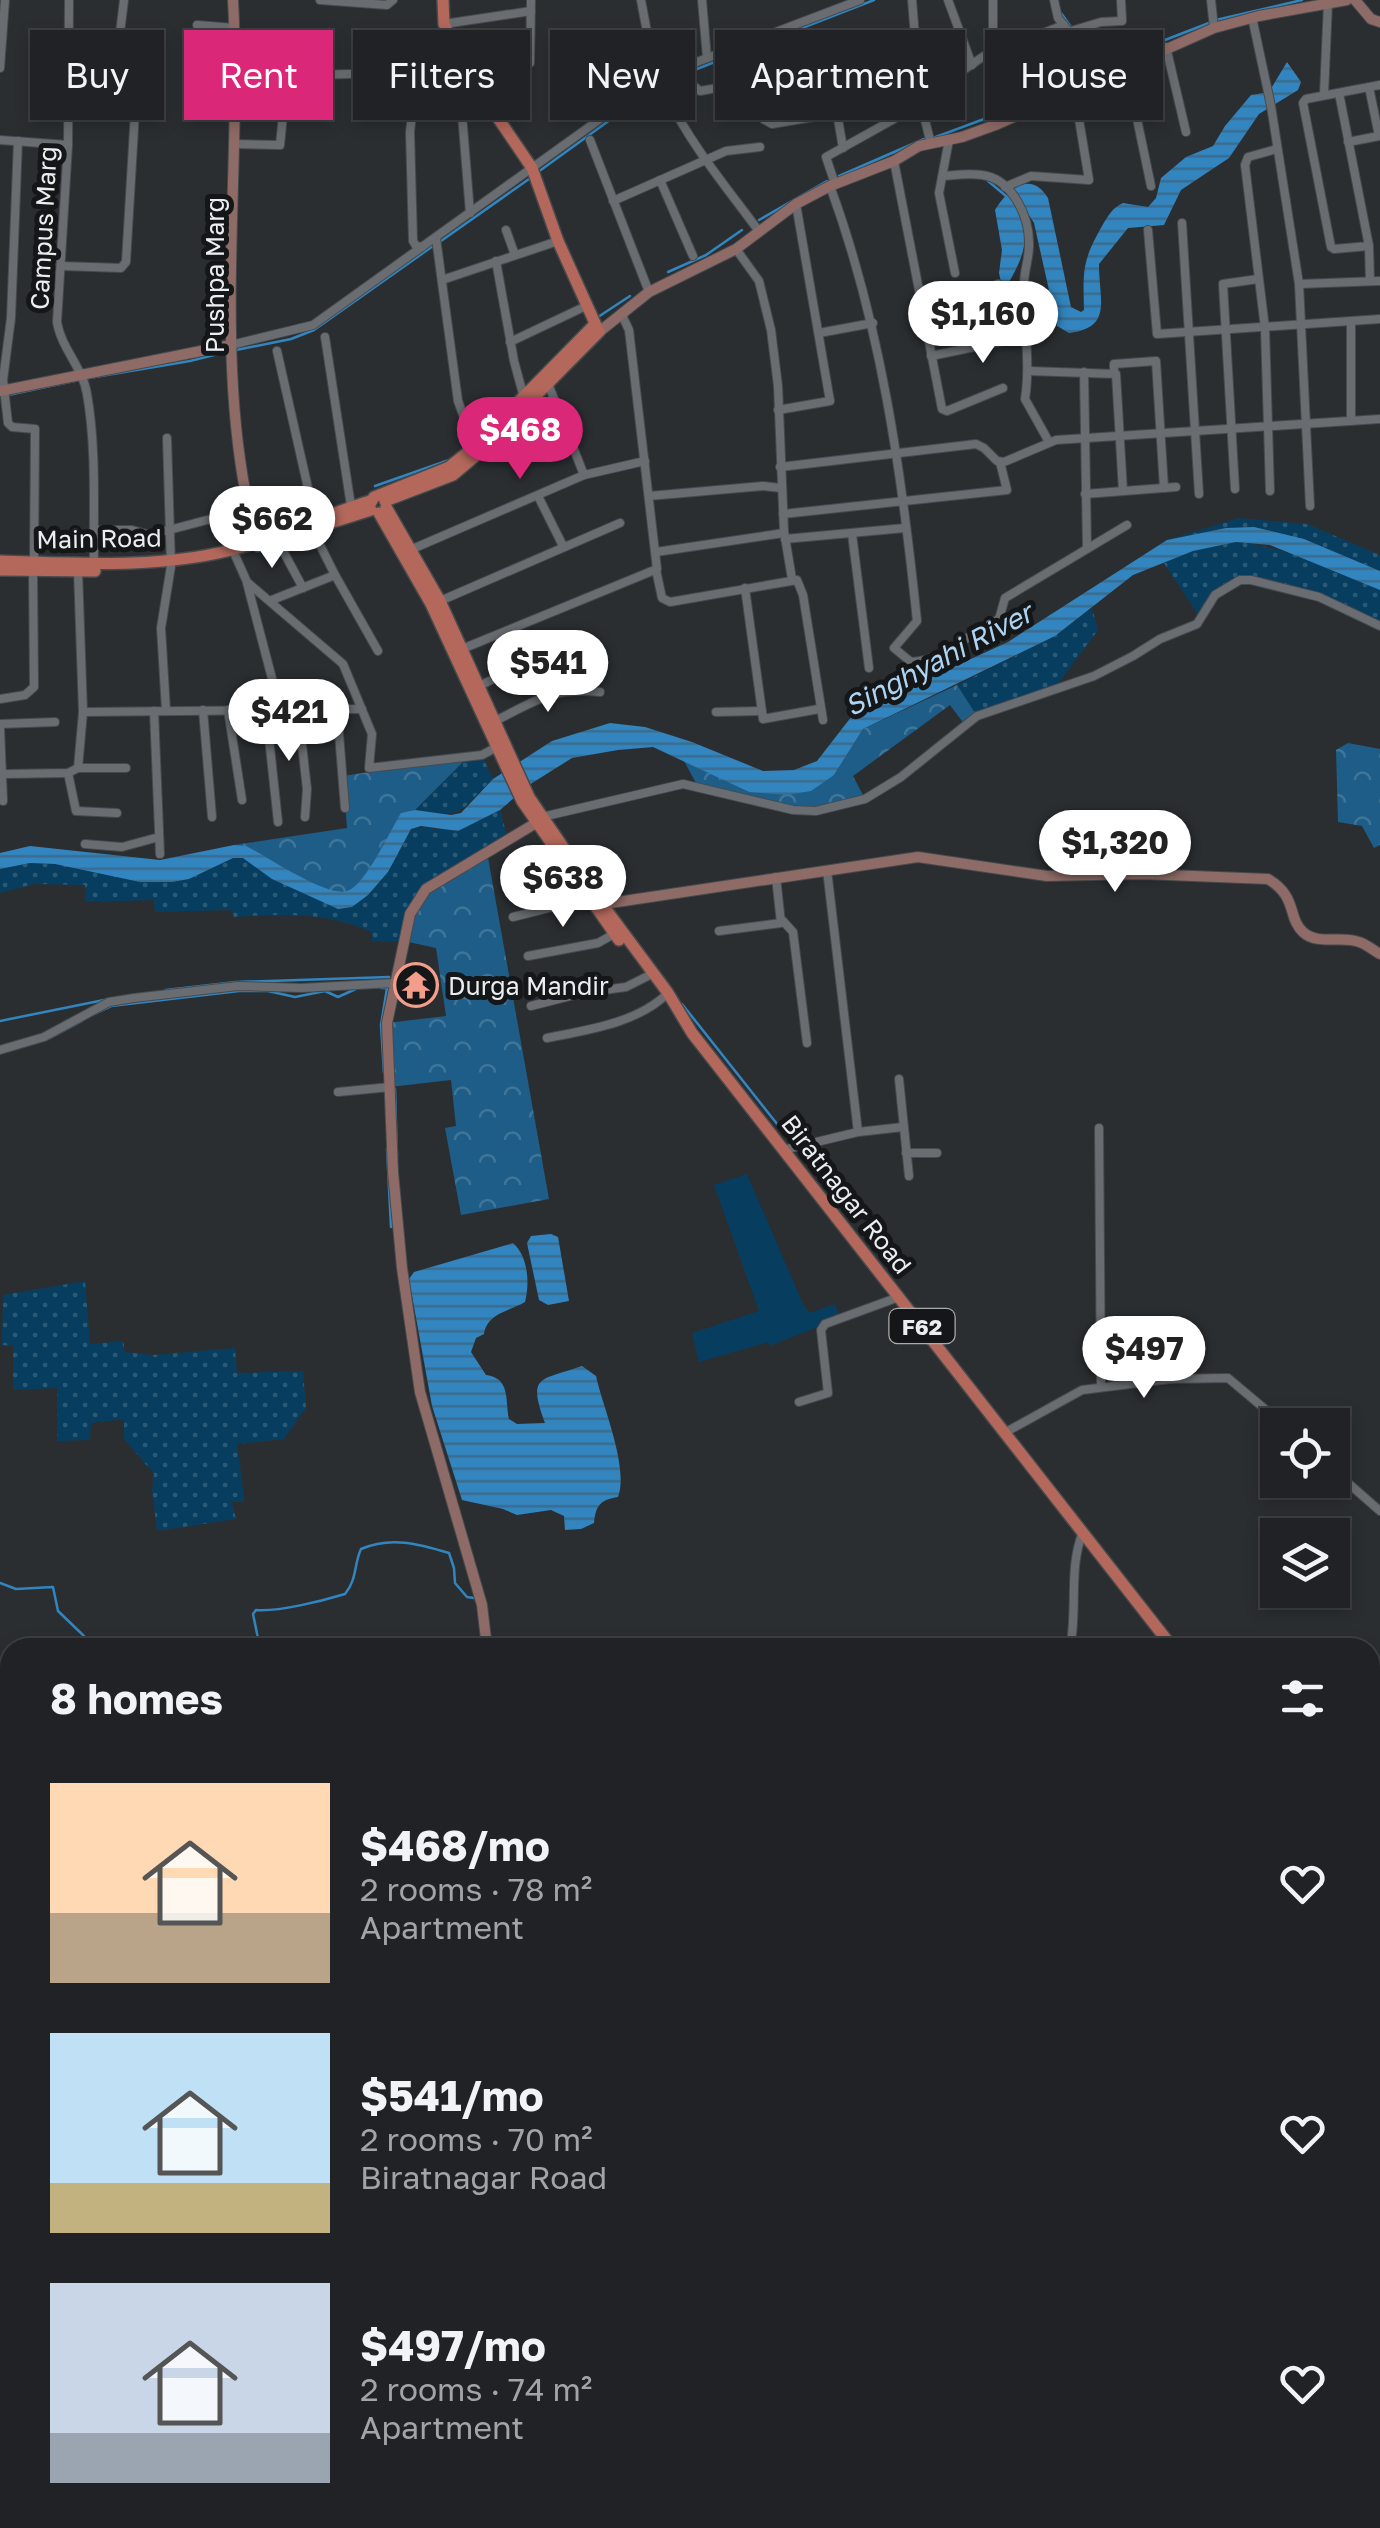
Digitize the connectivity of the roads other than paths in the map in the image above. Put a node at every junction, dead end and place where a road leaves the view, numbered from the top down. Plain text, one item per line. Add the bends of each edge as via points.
1 (5, 0) edge
2 (69, 0) edge
3 (124, 0) edge
4 (233, 0) edge
5 (320, 0) edge
6 (393, 0) edge
7 (442, 0) edge
8 (532, 0) edge
9 (641, 0) edge
10 (702, 0) edge
11 (860, 0) edge
12 (912, 0) edge
13 (948, 0) edge
14 (993, 0) edge
15 (1054, 0) edge
16 (1120, 0) edge
17 (1211, 0) edge
18 (1352, 0) edge
19 (1328, 3) junction
20 (531, 11) junction
21 (1252, 18) junction
22 (1380, 22) edge
23 (444, 24) junction
24 (197, 25) dead end
25 (234, 28) joint
26 (1067, 28) junction
27 (1214, 28) junction
28 (68, 30) edge
29 (120, 30) edge
30 (447, 30) edge
31 (648, 30) edge
32 (914, 30) edge
33 (993, 30) edge
34 (1061, 30) edge
35 (1166, 47) junction
36 (1163, 48) edge
37 (985, 57) edge
38 (707, 58) junction
39 (530, 63) dead end
40 (695, 63) edge
41 (972, 66) junction
42 (0, 68) edge
43 (965, 71) edge
44 (1380, 86) edge
45 (1369, 87) junction
46 (1338, 92) junction
47 (1324, 94) junction
48 (68, 120) edge
49 (135, 120) edge
50 (235, 120) edge
51 (283, 120) edge
52 (411, 120) edge
53 (462, 120) edge
54 (499, 120) edge
55 (599, 120) edge
56 (683, 120) edge
57 (763, 120) dead end
58 (795, 120) edge
59 (837, 120) edge
60 (892, 120) edge
61 (925, 120) edge
62 (1007, 120) edge
63 (1079, 120) edge
64 (1137, 120) edge
65 (1186, 132) dead end
66 (0, 140) edge
67 (590, 140) dead end
68 (948, 140) junction
69 (18, 141) junction
70 (1348, 142) junction
71 (235, 144) junction
72 (931, 144) junction
73 (68, 145) junction
74 (760, 147) dead end
75 (842, 148) junction
76 (1277, 149) junction
77 (706, 160) junction
78 (894, 160) junction
79 (532, 168) junction
80 (943, 176) junction
81 (660, 180) junction
82 (833, 185) junction
83 (1151, 186) dead end
84 (1006, 188) junction
85 (613, 201) junction
86 (796, 204) junction
87 (470, 214) junction
88 (1182, 223) dead end
89 (506, 230) dead end
90 (758, 230) junction
91 (1148, 230) dead end
92 (436, 238) junction
93 (558, 240) junction
94 (1369, 246) junction
95 (422, 247) junction
96 (736, 249) junction
97 (515, 255) junction
98 (693, 256) dead end
99 (496, 262) junction
100 (61, 266) junction
101 (955, 273) dead end
102 (1258, 279) junction
103 (442, 280) junction
104 (1375, 281) edge
105 (998, 284) dead end
106 (1299, 284) junction
107 (650, 292) junction
108 (586, 306) junction
109 (621, 312) junction
110 (923, 316) junction
111 (1380, 320) edge
112 (1350, 322) junction
113 (873, 323) junction
114 (1303, 325) junction
115 (597, 328) junction
116 (1265, 328) junction
117 (1228, 329) junction
118 (819, 332) junction
119 (1188, 332) junction
120 (1027, 336) junction
121 (326, 337) dead end
122 (510, 342) junction
123 (231, 345) junction
124 (277, 352) dead end
125 (931, 356) junction
126 (1029, 372) junction
127 (1084, 372) junction
128 (1114, 373) junction
129 (82, 374) junction
130 (547, 381) junction
131 (1003, 388) dead end
132 (2, 390) edge
133 (523, 394) junction
134 (778, 410) junction
135 (1380, 419) edge
136 (1352, 421) junction
137 (1305, 424) junction
138 (1269, 426) junction
139 (1233, 428) junction
140 (1193, 431) junction
141 (1159, 434) junction
142 (1120, 436) junction
143 (167, 438) dead end
144 (1084, 438) junction
145 (1049, 442) junction
146 (476, 450) junction
147 (894, 454) junction
148 (645, 461) junction
149 (1000, 462) junction
150 (780, 467) junction
151 (584, 475) junction
152 (1176, 487) dead end
153 (782, 488) junction
154 (1164, 488) junction
155 (1236, 490) dead end
156 (1123, 491) junction
157 (1270, 491) dead end
158 (1086, 494) junction
159 (1199, 494) dead end
160 (538, 496) junction
161 (649, 496) junction
162 (902, 503) junction
163 (378, 505) junction
164 (351, 506) junction
165 (1310, 506) dead end
166 (249, 509) junction
167 (783, 514) junction
168 (620, 523) dead end
169 (314, 524) junction
170 (1127, 526) dead end
171 (905, 528) junction
172 (170, 529) junction
173 (94, 530) junction
174 (852, 534) junction
175 (785, 536) junction
176 (276, 539) junction
177 (258, 545) junction
178 (563, 546) junction
179 (1087, 548) junction
180 (410, 550) junction
181 (656, 552) junction
182 (235, 555) junction
183 (0, 561) edge
184 (171, 563) junction
185 (34, 567) junction
186 (94, 567) junction
187 (0, 570) edge
188 (656, 570) junction
189 (78, 571) junction
190 (336, 575) junction
191 (792, 579) junction
192 (247, 582) junction
193 (303, 588) junction
194 (745, 588) junction
195 (272, 600) junction
196 (440, 600) junction
197 (1380, 626) edge
198 (462, 649) junction
199 (378, 651) dead end
200 (550, 652) dead end
201 (869, 668) dead end
202 (479, 686) junction
203 (600, 692) dead end
204 (0, 699) edge
205 (819, 708) junction
206 (298, 709) junction
207 (338, 709) junction
208 (362, 709) junction
209 (166, 710) junction
210 (204, 710) junction
211 (228, 710) junction
212 (266, 710) junction
213 (280, 710) junction
214 (154, 711) junction
215 (762, 711) junction
216 (83, 712) junction
217 (716, 712) dead end
218 (495, 720) junction
219 (823, 720) dead end
220 (55, 722) dead end
221 (0, 726) edge
222 (495, 748) junction
223 (506, 760) junction
224 (78, 768) junction
225 (126, 768) dead end
226 (68, 773) junction
227 (3, 774) junction
228 (242, 800) dead end
229 (4, 801) dead end
230 (345, 808) dead end
231 (117, 813) dead end
232 (212, 817) dead end
233 (305, 817) dead end
234 (539, 820) junction
235 (278, 822) dead end
236 (159, 837) junction
237 (85, 844) dead end
238 (160, 854) dead end
239 (827, 870) junction
240 (776, 877) junction
241 (594, 903) junction
242 (513, 917) dead end
243 (782, 921) junction
244 (719, 931) dead end
245 (614, 934) junction
246 (1380, 954) edge
247 (528, 956) dead end
248 (648, 976) junction
249 (394, 983) junction
250 (668, 999) junction
251 (532, 1006) dead end
252 (547, 1038) dead end
253 (807, 1043) dead end
254 (0, 1050) edge
255 (899, 1080) dead end
256 (390, 1087) junction
257 (338, 1092) dead end
258 (902, 1128) junction
259 (1100, 1128) dead end
260 (858, 1132) junction
261 (783, 1150) junction
262 (906, 1153) junction
263 (937, 1153) dead end
264 (909, 1176) dead end
265 (899, 1297) junction
266 (1101, 1387) junction
267 (799, 1402) dead end
268 (1264, 1408) edge
269 (1006, 1432) junction
270 (1350, 1485) edge
271 (1380, 1511) edge
272 (1084, 1532) junction
273 (485, 1638) edge
274 (1073, 1638) edge
275 (1164, 1638) edge

1 - 42 street
2 - 28 street, Campus Marg
3 - 29 street
4 - 25 street, Pushpa Marg
5 - 6 street
7 - 23 main road
8 - 20 street
9 - 31 street
10 - 38 street
11 - 38 street
12 - 32 street
13 - 41 street
14 - 33 street
15 - 26 street
16 - 26 street via 1122,21
17 - 27 street
18 - 19 street
18 - 22 street
19 - 21 street
19 - 47 street
20 - 23 street
20 - 39 street
21 - 27 street
21 - 76 street
23 - 30 main road
24 - 25 street
26 - 34 street
27 - 35 street
35 - 36 street
35 - 65 street
37 - 41 street
38 - 40 street
41 - 43 street
44 - 45 street
45 - 46 street
45 - 70 street via 1379,136
46 - 47 street
46 - 70 street
47 - 94 street via 1303,103 1331,247
48 - 73 street, Campus Marg
49 - 100 street via 126,262 121,268
50 - 71 street, Pushpa Marg
51 - 71 street via 280,145
52 - 95 street via 413,241
53 - 87 street
54 - 79 main road
55 - 79 street
56 - 77 street
57 - 58 street
59 - 75 street
60 - 75 street
61 - 72 street
62 - 68 street
63 - 84 street via 1090,180 1031,176
64 - 83 street
66 - 69 street
67 - 85 street
68 - 72 street
68 - 80 street
69 - 73 street
69 - 132 street
70 - 94 street
71 - 123 street, Pushpa Marg
72 - 78 street
73 - 100 street, Campus Marg
74 - 77 street
75 - 82 street via 826,158
76 - 102 street via 1246,160
76 - 106 street
77 - 81 street
77 - 90 street
78 - 82 street
78 - 110 street
79 - 87 street
79 - 93 main road
80 - 84 street via 981,174
80 - 101 street via 940,193
81 - 85 street
81 - 98 street
82 - 86 street
82 - 113 street
84 - 120 street via 1027,218
85 - 107 street
86 - 90 street
86 - 118 street
87 - 92 street
88 - 119 street
89 - 97 street
90 - 96 street
91 - 119 street via 1156,334
92 - 95 street
92 - 103 street
93 - 97 street
93 - 108 main road
94 - 104 street
95 - 123 street via 305,329
96 - 107 street
96 - 134 street via 759,280
97 - 99 street
99 - 103 street
99 - 122 street
100 - 129 street, Campus Marg via 58,328
102 - 116 street
102 - 117 street via 1224,284
103 - 146 street via 458,401
104 - 106 street
105 - 110 street
106 - 114 street
107 - 109 street
108 - 115 main road
108 - 122 street
109 - 115 street
109 - 148 street via 629,330
110 - 125 street
111 - 112 street
112 - 114 street
112 - 136 street
113 - 118 street
113 - 147 street
114 - 116 street
114 - 137 street
115 - 130 main road
115 - 133 main road
116 - 117 street
116 - 138 street
117 - 119 street
117 - 139 street
118 - 134 street via 829,402
119 - 140 street
120 - 125 street
120 - 126 street
121 - 164 street
122 - 133 street
123 - 129 street
123 - 166 street, Pushpa Marg
124 - 169 street
125 - 131 street via 944,411
126 - 127 street
126 - 145 street via 1025,399
127 - 128 street
127 - 144 street
128 - 141 street via 1114,364 1156,361
128 - 142 street
129 - 132 street
129 - 173 street, Campus Marg
130 - 146 main road
130 - 151 street
132 - 185 street via 8,423 35,429
133 - 146 main road
134 - 150 street
135 - 136 street
136 - 137 street
137 - 138 street
137 - 165 street
138 - 139 street
138 - 157 street
139 - 140 street
139 - 155 street
140 - 141 street
140 - 159 street
141 - 142 street
141 - 154 street
142 - 144 street
142 - 156 street
143 - 172 street
144 - 145 street
144 - 158 street
145 - 149 street
146 - 163 main road
147 - 149 street via 976,444
147 - 150 street
147 - 162 street
148 - 151 street
148 - 161 street
149 - 162 street via 1007,490
150 - 153 street
151 - 160 street
152 - 154 street
153 - 161 street
153 - 167 street
154 - 156 street
156 - 158 street
158 - 179 street
160 - 178 street
160 - 180 street
161 - 181 street
162 - 167 street
162 - 171 street
163 - 164 main road, Main Road
163 - 169 main road, Main Road
163 - 180 main road, Biratnagar Road / F62
163 - 222 main road, Biratnagar Road / F62
164 - 169 main road, Main Road
166 - 172 street
166 - 177 street, Pushpa Marg
167 - 175 street
168 - 178 street
169 - 176 main road, Main Road
169 - 190 street
170 - 179 street
171 - 174 street
171 - 179 street via 917,621 893,647 911,662 935,658 999,619 1005,598
172 - 173 street via 150,535
172 - 184 street
173 - 186 street, Campus Marg
174 - 175 street
174 - 201 street
175 - 181 street
175 - 191 street
176 - 177 main road, Main Road
176 - 193 street
177 - 182 main road, Main Road
177 - 184 main road, Main Road
178 - 196 street
180 - 196 main road, Biratnagar Road / F62
181 - 188 street
182 - 184 main road, Main Road
182 - 192 street
183 - 185 main road, Main Road
184 - 186 main road, Main Road
184 - 209 street via 161,628
185 - 186 main road, Main Road
185 - 187 main road, Main Road
185 - 189 main road, Main Road
185 - 204 street via 34,687
186 - 189 main road, Main Road
188 - 194 street via 666,601
188 - 198 street
189 - 216 street
190 - 193 street
190 - 199 street
191 - 194 street
191 - 205 street via 803,594
192 - 195 street
192 - 213 street
193 - 195 street
194 - 215 street
195 - 208 street via 344,664
196 - 198 main road, Biratnagar Road / F62
197 - 234 street via 1319,598 1240,580 1214,595 1197,624 1094,676 977,716 864,799 816,812 683,784
198 - 202 main road, Biratnagar Road / F62
200 - 202 street
202 - 218 main road, Biratnagar Road / F62
203 - 218 street via 568,689
205 - 215 street via 763,719
205 - 219 street
206 - 207 street
206 - 213 street
206 - 233 street
207 - 208 street
207 - 230 street
208 - 222 street via 372,734 373,770
209 - 210 street
209 - 214 street
210 - 211 street
210 - 232 street
211 - 212 street
211 - 228 street
212 - 213 street
212 - 235 street
214 - 216 street
214 - 236 street
215 - 217 street
216 - 224 street
218 - 223 main road, Biratnagar Road / F62
220 - 221 street
221 - 227 street
222 - 223 main road, Biratnagar Road / F62
223 - 234 main road, Biratnagar Road / F62
224 - 225 street
224 - 226 street
226 - 227 street
226 - 231 street via 76,811
227 - 229 street
234 - 241 main road, Biratnagar Road / F62
234 - 249 street via 426,888 410,914
236 - 237 street via 122,847
236 - 238 street
239 - 240 street
239 - 246 street via 918,857 1047,876 1268,880 1280,886 1308,936 1356,940
239 - 260 street
240 - 241 street
240 - 243 street
241 - 242 street
241 - 245 main road, Biratnagar Road / F62
241 - 250 main road, Biratnagar Road / F62
243 - 244 street
243 - 253 street via 793,932
245 - 247 street
245 - 248 main road, Biratnagar Road / F62
248 - 250 main road, Biratnagar Road / F62
248 - 251 street via 626,988
249 - 254 street via 238,986 109,1002
249 - 256 street via 387,1023
250 - 252 street
250 - 261 main road, Biratnagar Road / F62
255 - 258 street
256 - 257 street
256 - 273 street via 398,1226 420,1392 477,1587
258 - 260 street
258 - 262 street
259 - 266 street
260 - 261 street
261 - 265 main road, Biratnagar Road / F62
262 - 263 street
262 - 264 street
265 - 267 street via 824,1324 828,1394
265 - 269 main road, Biratnagar Road / F62
266 - 268 street via 1228,1378
266 - 269 street via 1070,1395
269 - 272 main road, Biratnagar Road / F62
270 - 271 street
272 - 274 street
272 - 275 main road, Biratnagar Road / F62

